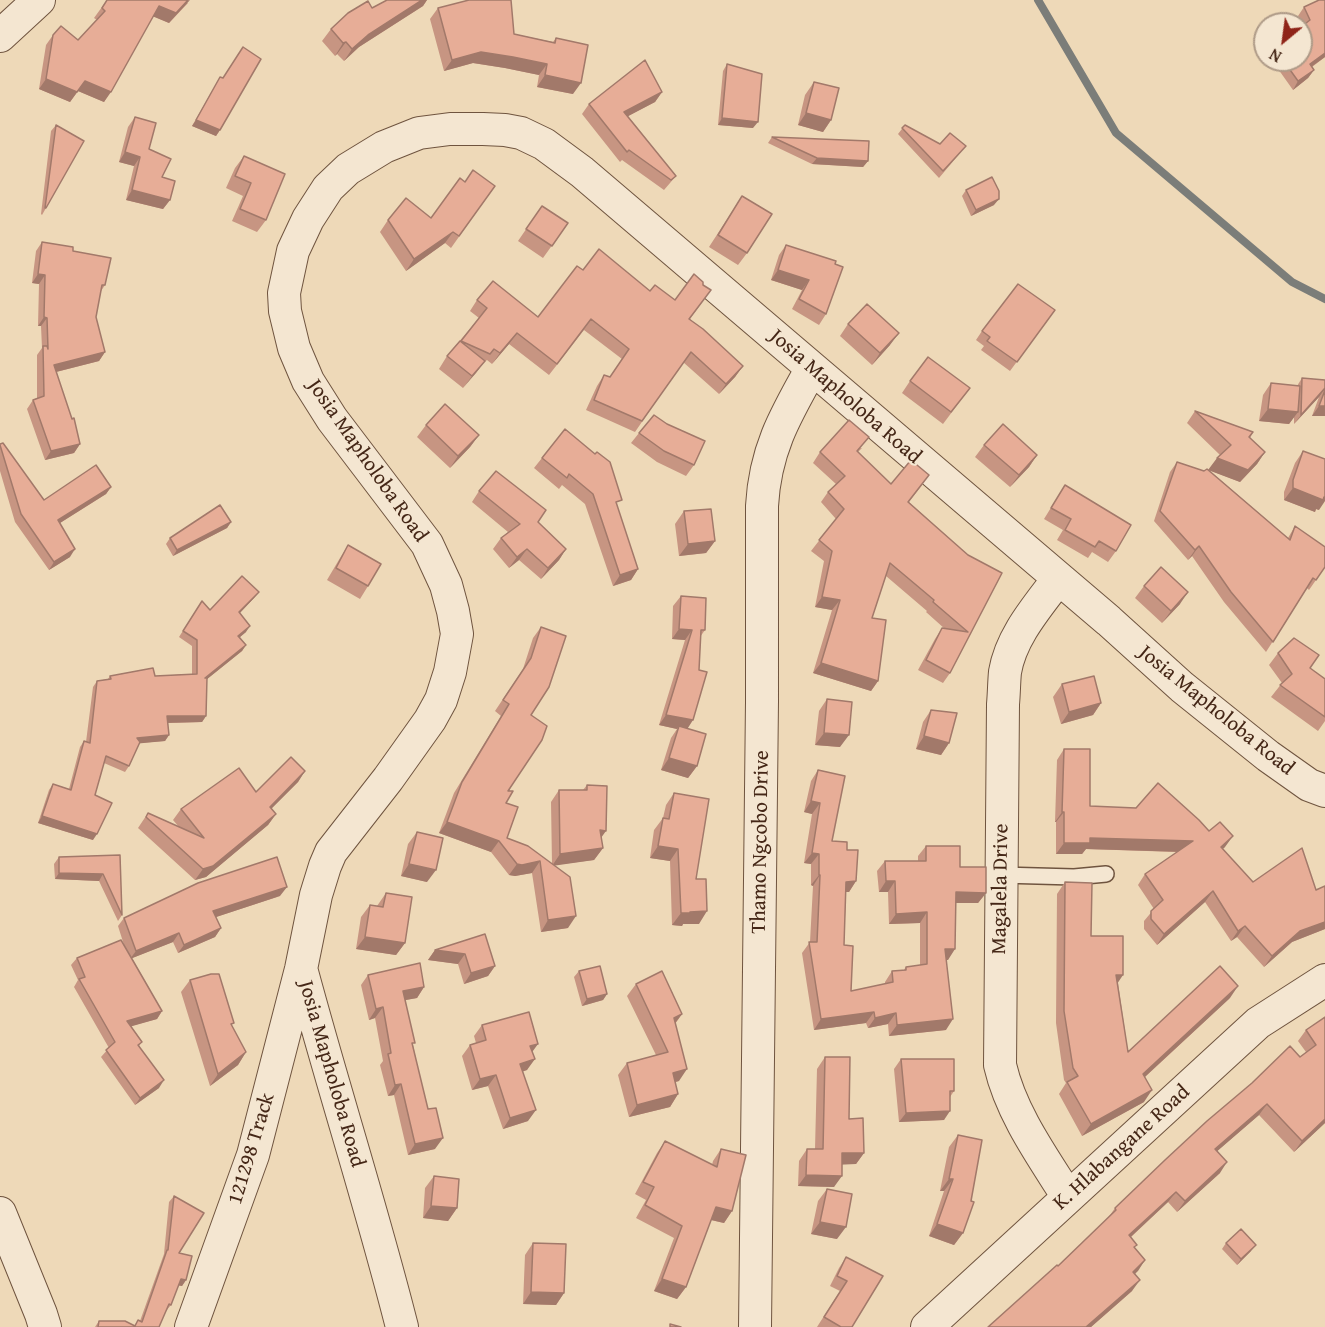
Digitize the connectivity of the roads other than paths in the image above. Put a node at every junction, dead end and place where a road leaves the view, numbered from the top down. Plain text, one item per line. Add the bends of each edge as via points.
1 (39, 0) edge
2 (0, 36) edge
3 (812, 368) junction
4 (1058, 579) junction
5 (1325, 791) edge
6 (1106, 874) dead end
7 (1001, 875) junction
8 (301, 969) junction
9 (1325, 980) edge
10 (1068, 1197) junction
11 (0, 1213) edge
12 (45, 1327) edge
13 (191, 1327) edge
14 (402, 1327) edge
15 (755, 1327) edge
16 (927, 1327) edge

1 - 2 street
3 - 4 street, Josia Mapholoba Road
3 - 8 street, Josia Mapholoba Road via 582,172 544,144 521,133 483,129 419,132 348,169 328,188 293,250 286,280 285,312 294,348 308,381 332,419 427,544 446,585 457,634 450,672 430,720 331,852 316,896
3 - 15 street, Thamo Ngcobo Drive via 773,445 762,506
4 - 5 street, Josia Mapholoba Road via 1268,756 1309,785
4 - 7 street, Magalela Drive via 1029,618 1005,670
6 - 7 lane
7 - 10 street, Magalela Drive via 1003,1081 1015,1109
8 - 13 street, 121298 Track via 253,1155
8 - 14 street, Josia Mapholoba Road
9 - 10 street, K. Hlabangane Road via 1258,1023
10 - 16 street, K. Hlabangane Road
11 - 12 street

